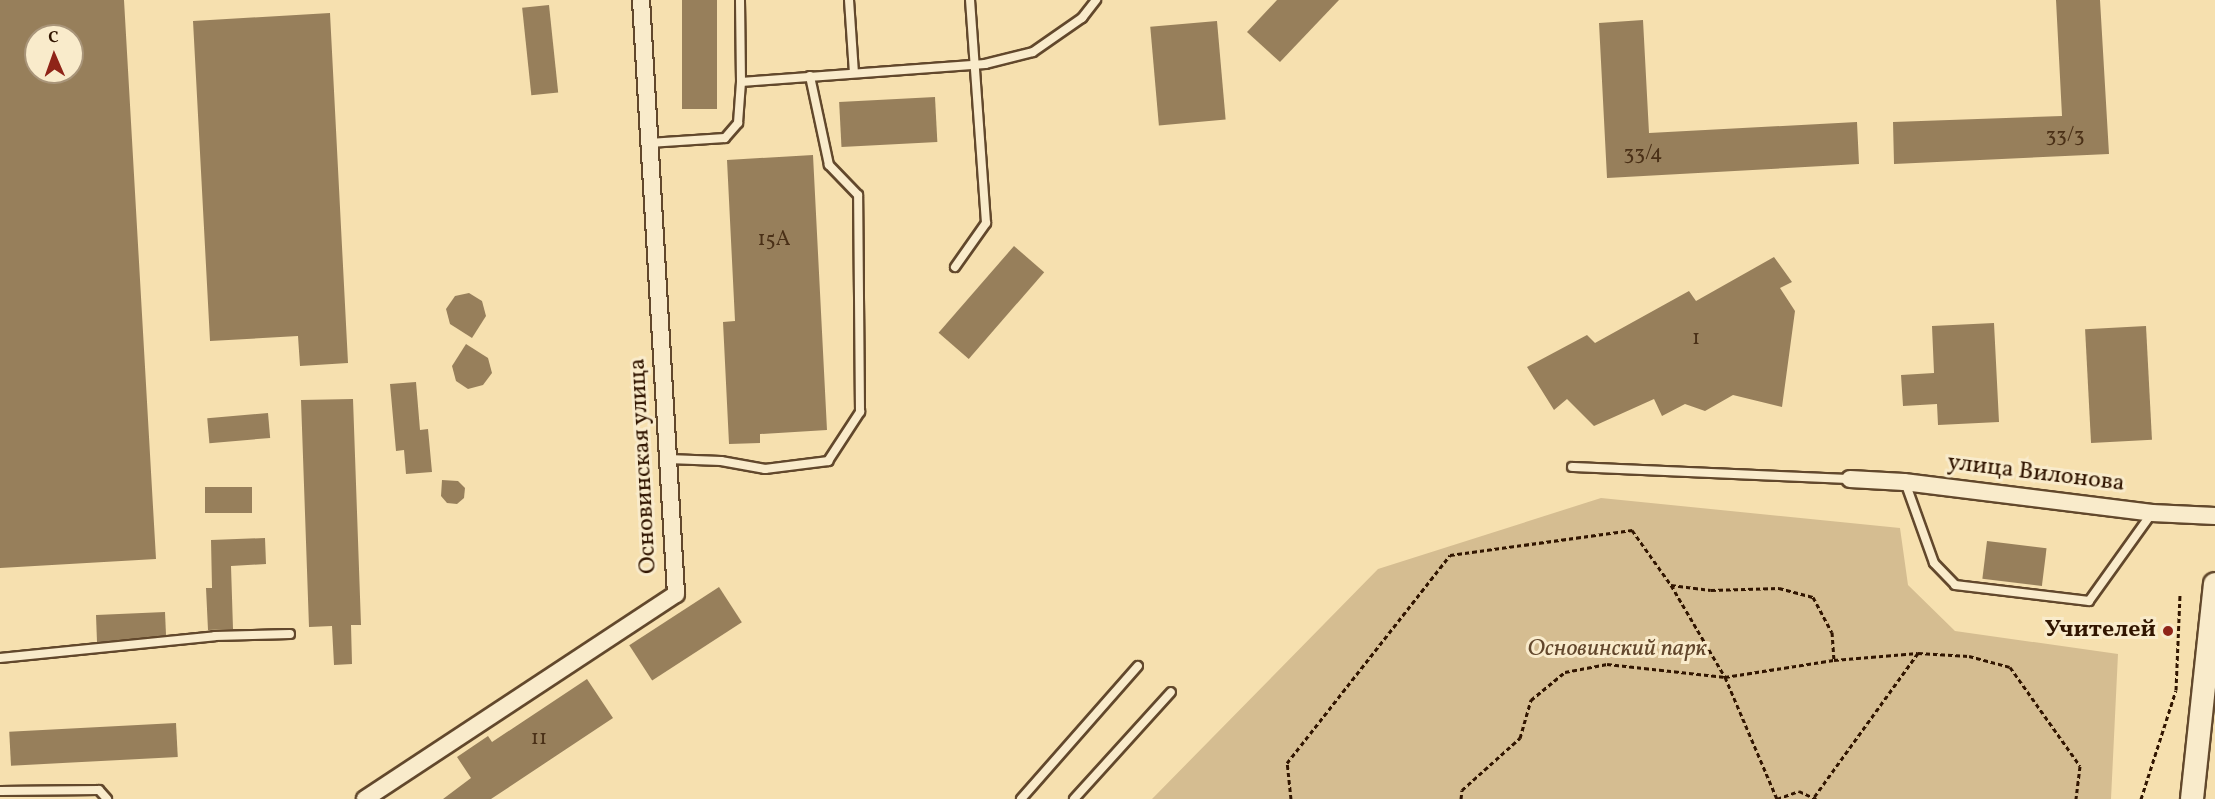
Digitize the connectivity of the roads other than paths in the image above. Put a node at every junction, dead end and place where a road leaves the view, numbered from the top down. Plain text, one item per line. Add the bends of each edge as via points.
1 (641, 0) edge
2 (740, 0) edge
3 (849, 0) edge
4 (970, 0) edge
5 (1096, 0) edge
6 (973, 65) junction
7 (854, 73) junction
8 (810, 76) junction
9 (741, 82) junction
10 (649, 143) junction
11 (955, 267) dead end
12 (668, 459) junction
13 (1572, 467) dead end
14 (1851, 479) joint
15 (1904, 482) junction
16 (2152, 513) junction
17 (2215, 516) edge
18 (2215, 584) edge
19 (290, 634) dead end
20 (0, 658) edge
21 (1138, 666) dead end
22 (1171, 692) dead end
23 (0, 791) edge
24 (107, 799) edge
25 (365, 799) edge
26 (1021, 799) edge
27 (1074, 799) edge
28 (2192, 799) edge

1 - 10 street, Основинская улица
2 - 9 lane
3 - 7 lane
4 - 6 lane
5 - 6 lane via 1082,18 1033,51
6 - 7 lane
6 - 11 lane via 986,223
7 - 8 lane
8 - 9 lane
8 - 12 lane via 829,165 858,195 860,412 828,461 765,470 721,461
9 - 10 lane via 738,123 725,138
10 - 12 street, Основинская улица
12 - 25 street, Основинская улица via 676,594
13 - 14 lane
14 - 15 street, улица Вилонова
15 - 16 street, улица Вилонова
15 - 16 lane via 1934,563 1955,585 2089,602
16 - 17 street, улица Вилонова
18 - 28 main road
19 - 20 lane via 215,636
21 - 26 lane
22 - 27 lane
23 - 24 lane via 99,790

